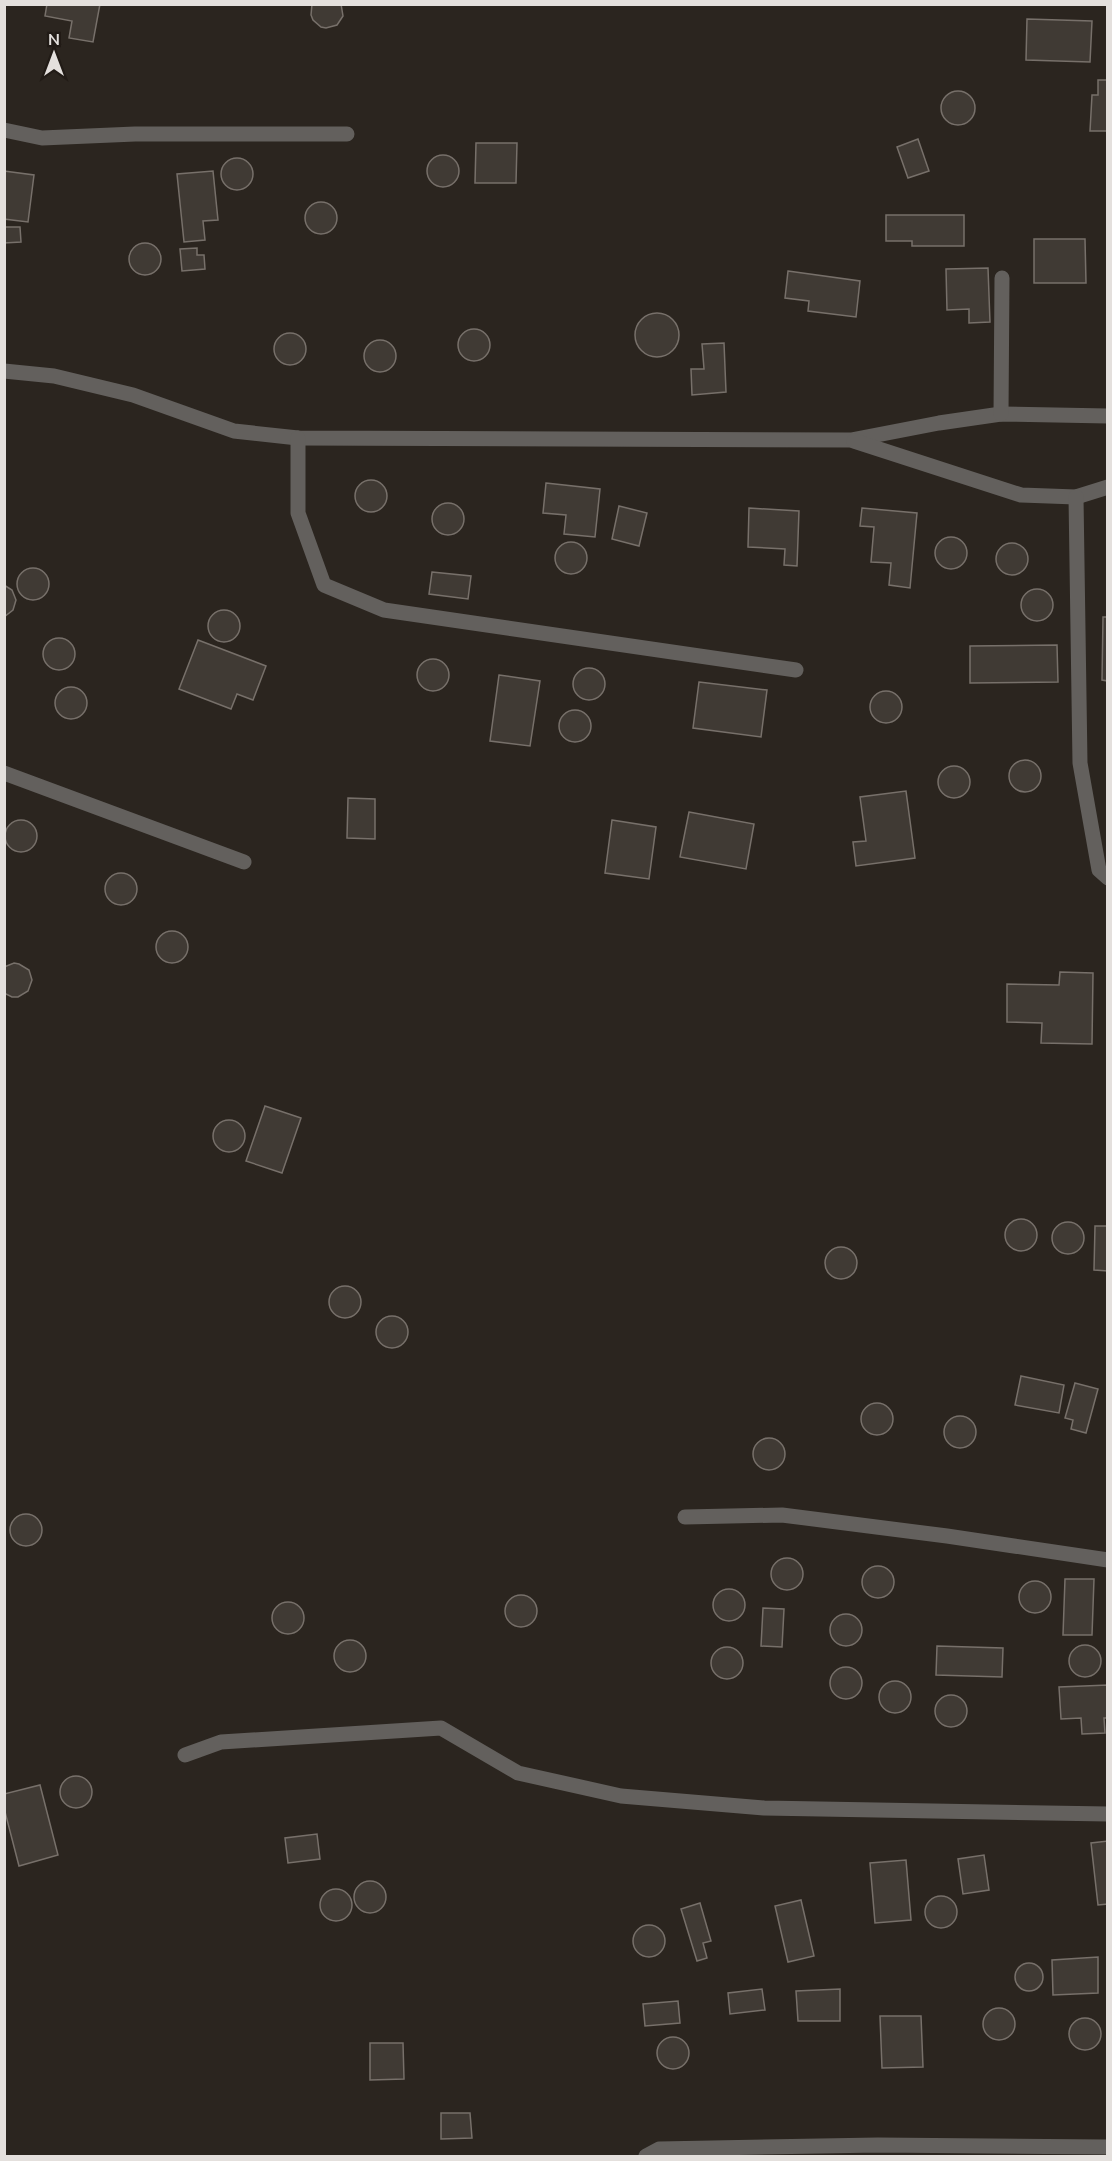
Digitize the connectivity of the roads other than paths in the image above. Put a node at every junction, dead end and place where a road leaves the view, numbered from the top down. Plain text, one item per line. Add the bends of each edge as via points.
1 (4, 130) edge
2 (347, 134) dead end
3 (1002, 278) dead end
4 (4, 371) edge
5 (1001, 414) junction
6 (1107, 416) edge
7 (298, 438) junction
8 (851, 440) junction
9 (1107, 487) edge
10 (1076, 497) junction
11 (796, 670) dead end
12 (4, 773) edge
13 (244, 862) dead end
14 (1107, 878) edge
15 (685, 1517) dead end
16 (1107, 1560) edge
17 (185, 1755) dead end
18 (1107, 1814) edge
19 (1107, 2147) edge
20 (646, 2157) edge

1 - 2 street via 42,138
3 - 5 street
4 - 7 street via 54,376 133,395 234,431
5 - 6 street
5 - 8 street
7 - 8 street
7 - 11 street via 298,513 324,585 384,610
8 - 10 street via 1021,495
9 - 10 street
10 - 14 street via 1080,763 1099,870
12 - 13 street
15 - 16 street via 782,1515
17 - 18 street via 220,1742 441,1728 518,1773 621,1796 764,1808
19 - 20 street via 878,2145 659,2149

